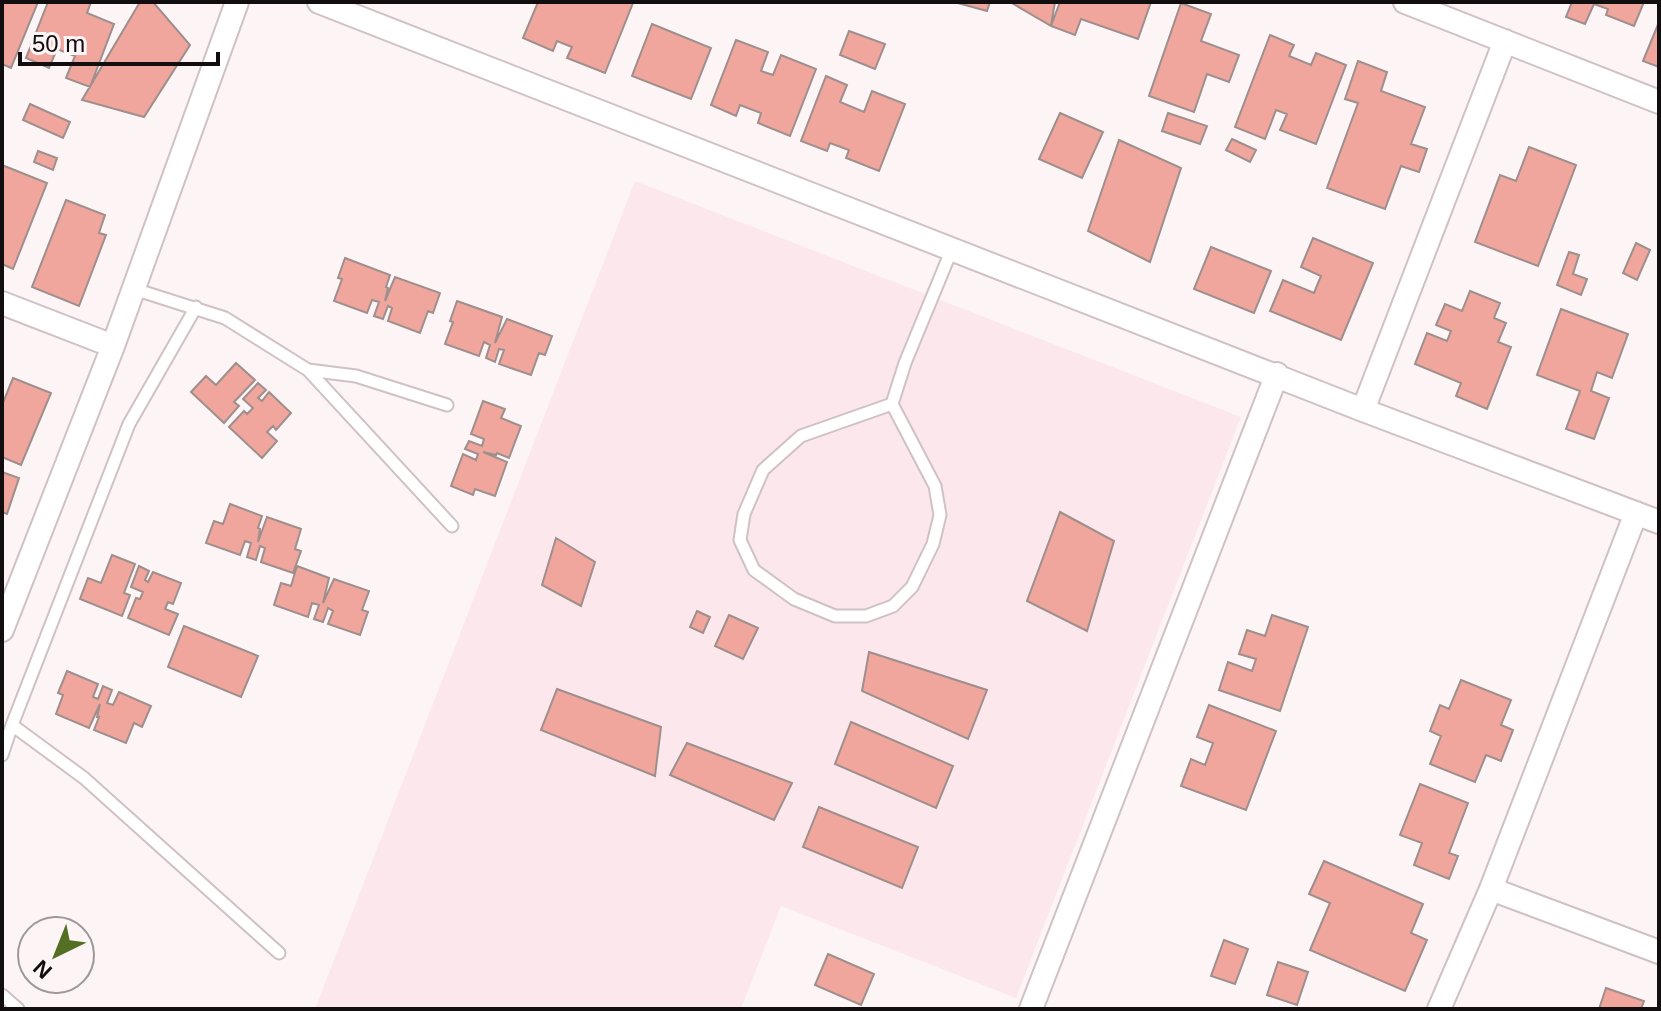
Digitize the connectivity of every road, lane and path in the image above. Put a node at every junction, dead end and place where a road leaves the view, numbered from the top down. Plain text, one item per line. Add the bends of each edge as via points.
1 (237, 2) edge
2 (319, 2) edge
3 (1405, 2) edge
4 (1505, 41) junction
5 (1659, 102) edge
6 (952, 249) junction
7 (134, 289) junction
8 (2, 303) edge
9 (196, 307) junction
10 (113, 346) junction
11 (308, 370) junction
12 (1277, 374) junction
13 (892, 404) junction
14 (447, 405) dead end
15 (1363, 410) junction
16 (1636, 513) junction
17 (1659, 522) edge
18 (452, 526) dead end
19 (2, 630) edge
20 (12, 725) junction
21 (2, 755) edge
22 (1491, 889) junction
23 (1659, 952) edge
24 (279, 953) dead end
25 (2, 995) edge
26 (18, 1009) edge
27 (1031, 1009) edge
28 (1439, 1009) edge

1 - 7 street
2 - 6 street
3 - 4 street
4 - 5 street
4 - 15 street
6 - 12 street
6 - 13 lane
7 - 9 lane
7 - 10 street
8 - 10 street
9 - 11 lane via 225,318
9 - 20 lane via 129,424
10 - 19 street
11 - 14 lane via 356,376
11 - 18 lane
12 - 15 street
12 - 27 street
13 - 13 lane via 801,436 763,470 744,514 740,540 754,570 794,599 835,616 866,616 893,606 912,587 933,544 940,515 935,486
15 - 16 street
16 - 17 street
16 - 22 street
20 - 21 lane
20 - 24 lane via 84,778
22 - 23 street
22 - 28 street
25 - 26 lane

